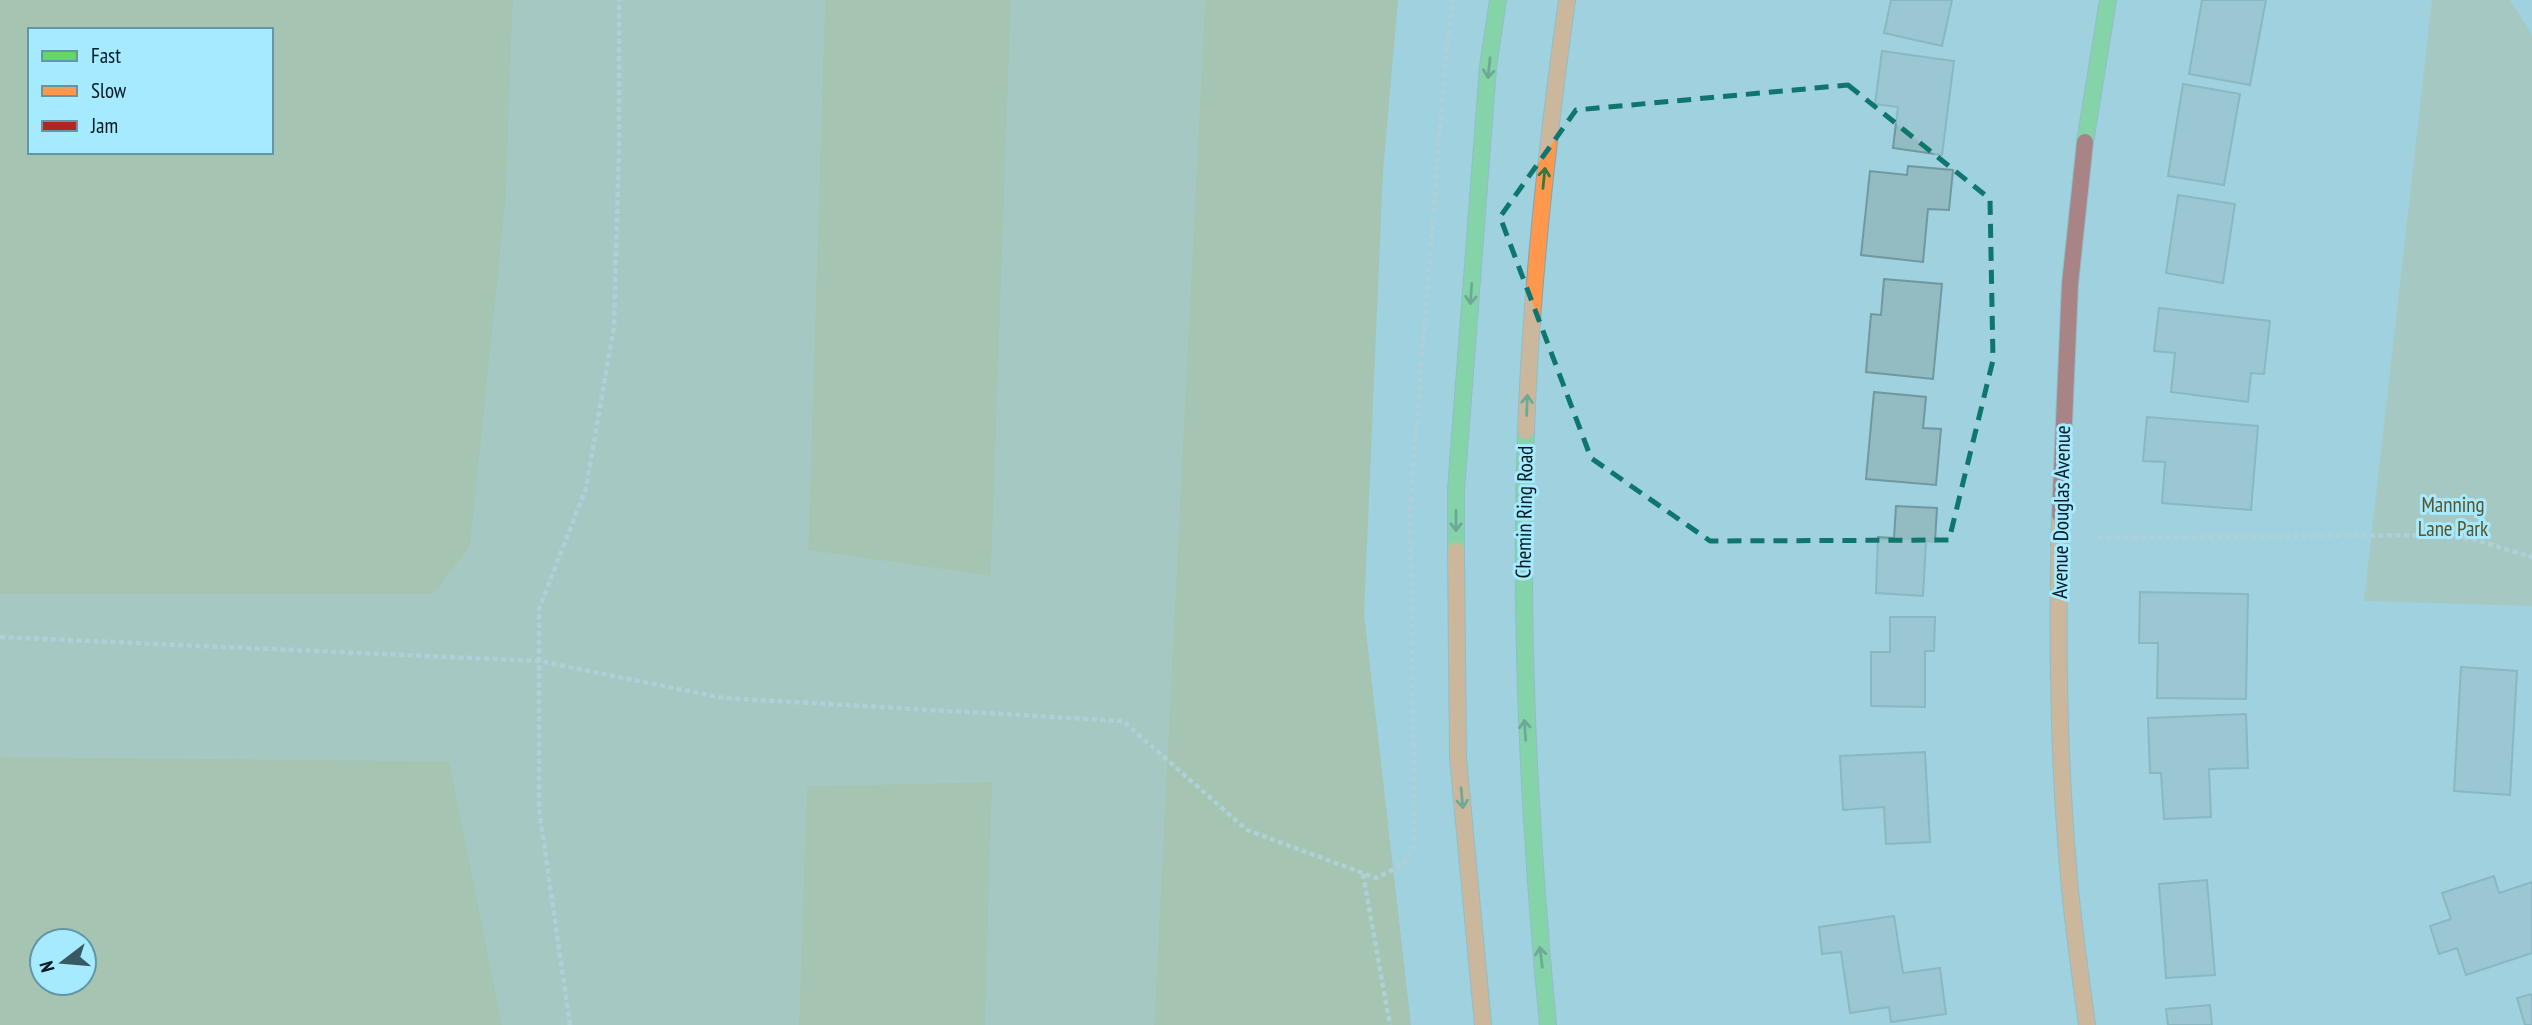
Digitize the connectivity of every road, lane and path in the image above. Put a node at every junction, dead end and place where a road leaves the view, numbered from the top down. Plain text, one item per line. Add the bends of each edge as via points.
1 (619, 0) edge
2 (1453, 0) edge
3 (1498, 0) edge
4 (1567, 0) edge
5 (2108, 0) edge
6 (2059, 538) junction
7 (2532, 557) edge
8 (0, 637) edge
9 (538, 661) junction
10 (1363, 874) junction
11 (570, 1025) edge
12 (1390, 1025) edge
13 (1483, 1025) edge
14 (1548, 1025) edge
15 (2087, 1025) edge

1 - 9 path via 614,326 586,488 539,609
2 - 10 path via 1410,508 1415,844 1402,865 1376,878
3 -> 13 main road via 1488,67 1456,490 1458,758
14 -> 4 main road, Chemin Ring Road via 1524,717 1522,524 1530,320
5 - 6 main road, Avenue Douglas Avenue via 2079,185 2064,357
6 - 7 path via 2428,535 2473,539
6 - 15 main road, Avenue Douglas Avenue via 2066,848
8 - 9 path
9 - 10 path via 724,698 1124,720 1247,830
9 - 11 path via 538,809
10 - 12 path

